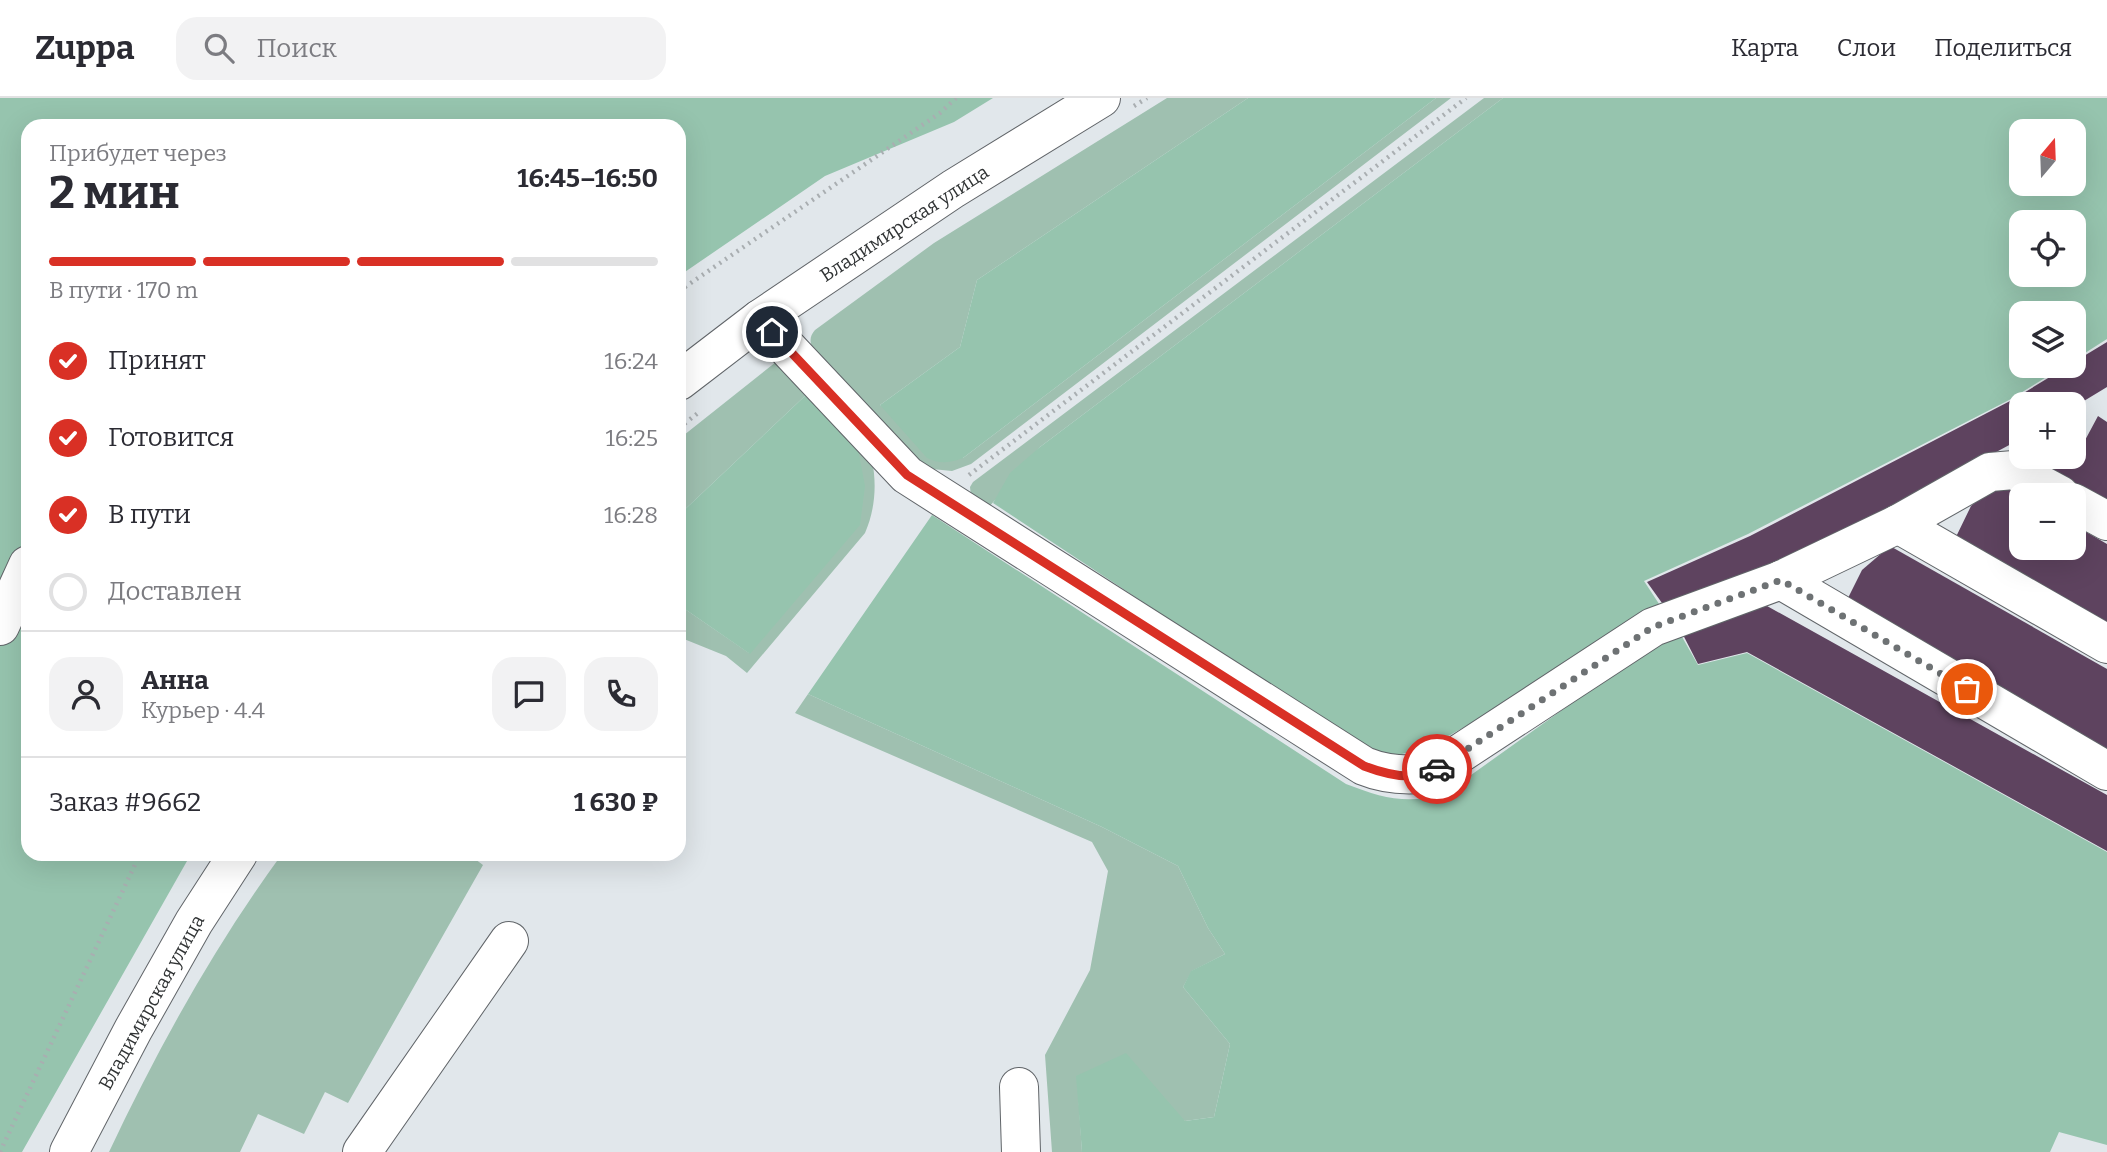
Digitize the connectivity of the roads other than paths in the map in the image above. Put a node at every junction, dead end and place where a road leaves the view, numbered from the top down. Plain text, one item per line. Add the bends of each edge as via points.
1 (1101, 98) edge
2 (760, 319) junction
3 (686, 376) edge
4 (2038, 483) edge
5 (2086, 510) edge
6 (2107, 521) edge
7 (1898, 524) junction
8 (21, 580) edge
9 (1781, 580) junction
10 (0, 626) edge
11 (2107, 644) edge
12 (2107, 771) edge
13 (234, 861) edge
14 (509, 941) dead end
15 (1019, 1087) dead end
16 (69, 1152) edge
17 (362, 1152) edge
18 (1021, 1152) edge

1 - 2 street, Владимирская улица via 953,189
2 - 3 street, Владимирская улица
2 - 9 street via 907,475 1379,772 1430,773 1653,627
4 - 7 street via 2014,470 1990,472
5 - 6 street
7 - 9 street
7 - 11 street
8 - 10 street
9 - 12 street
13 - 16 street, Владимирская улица via 133,1030
14 - 17 street
15 - 18 street

